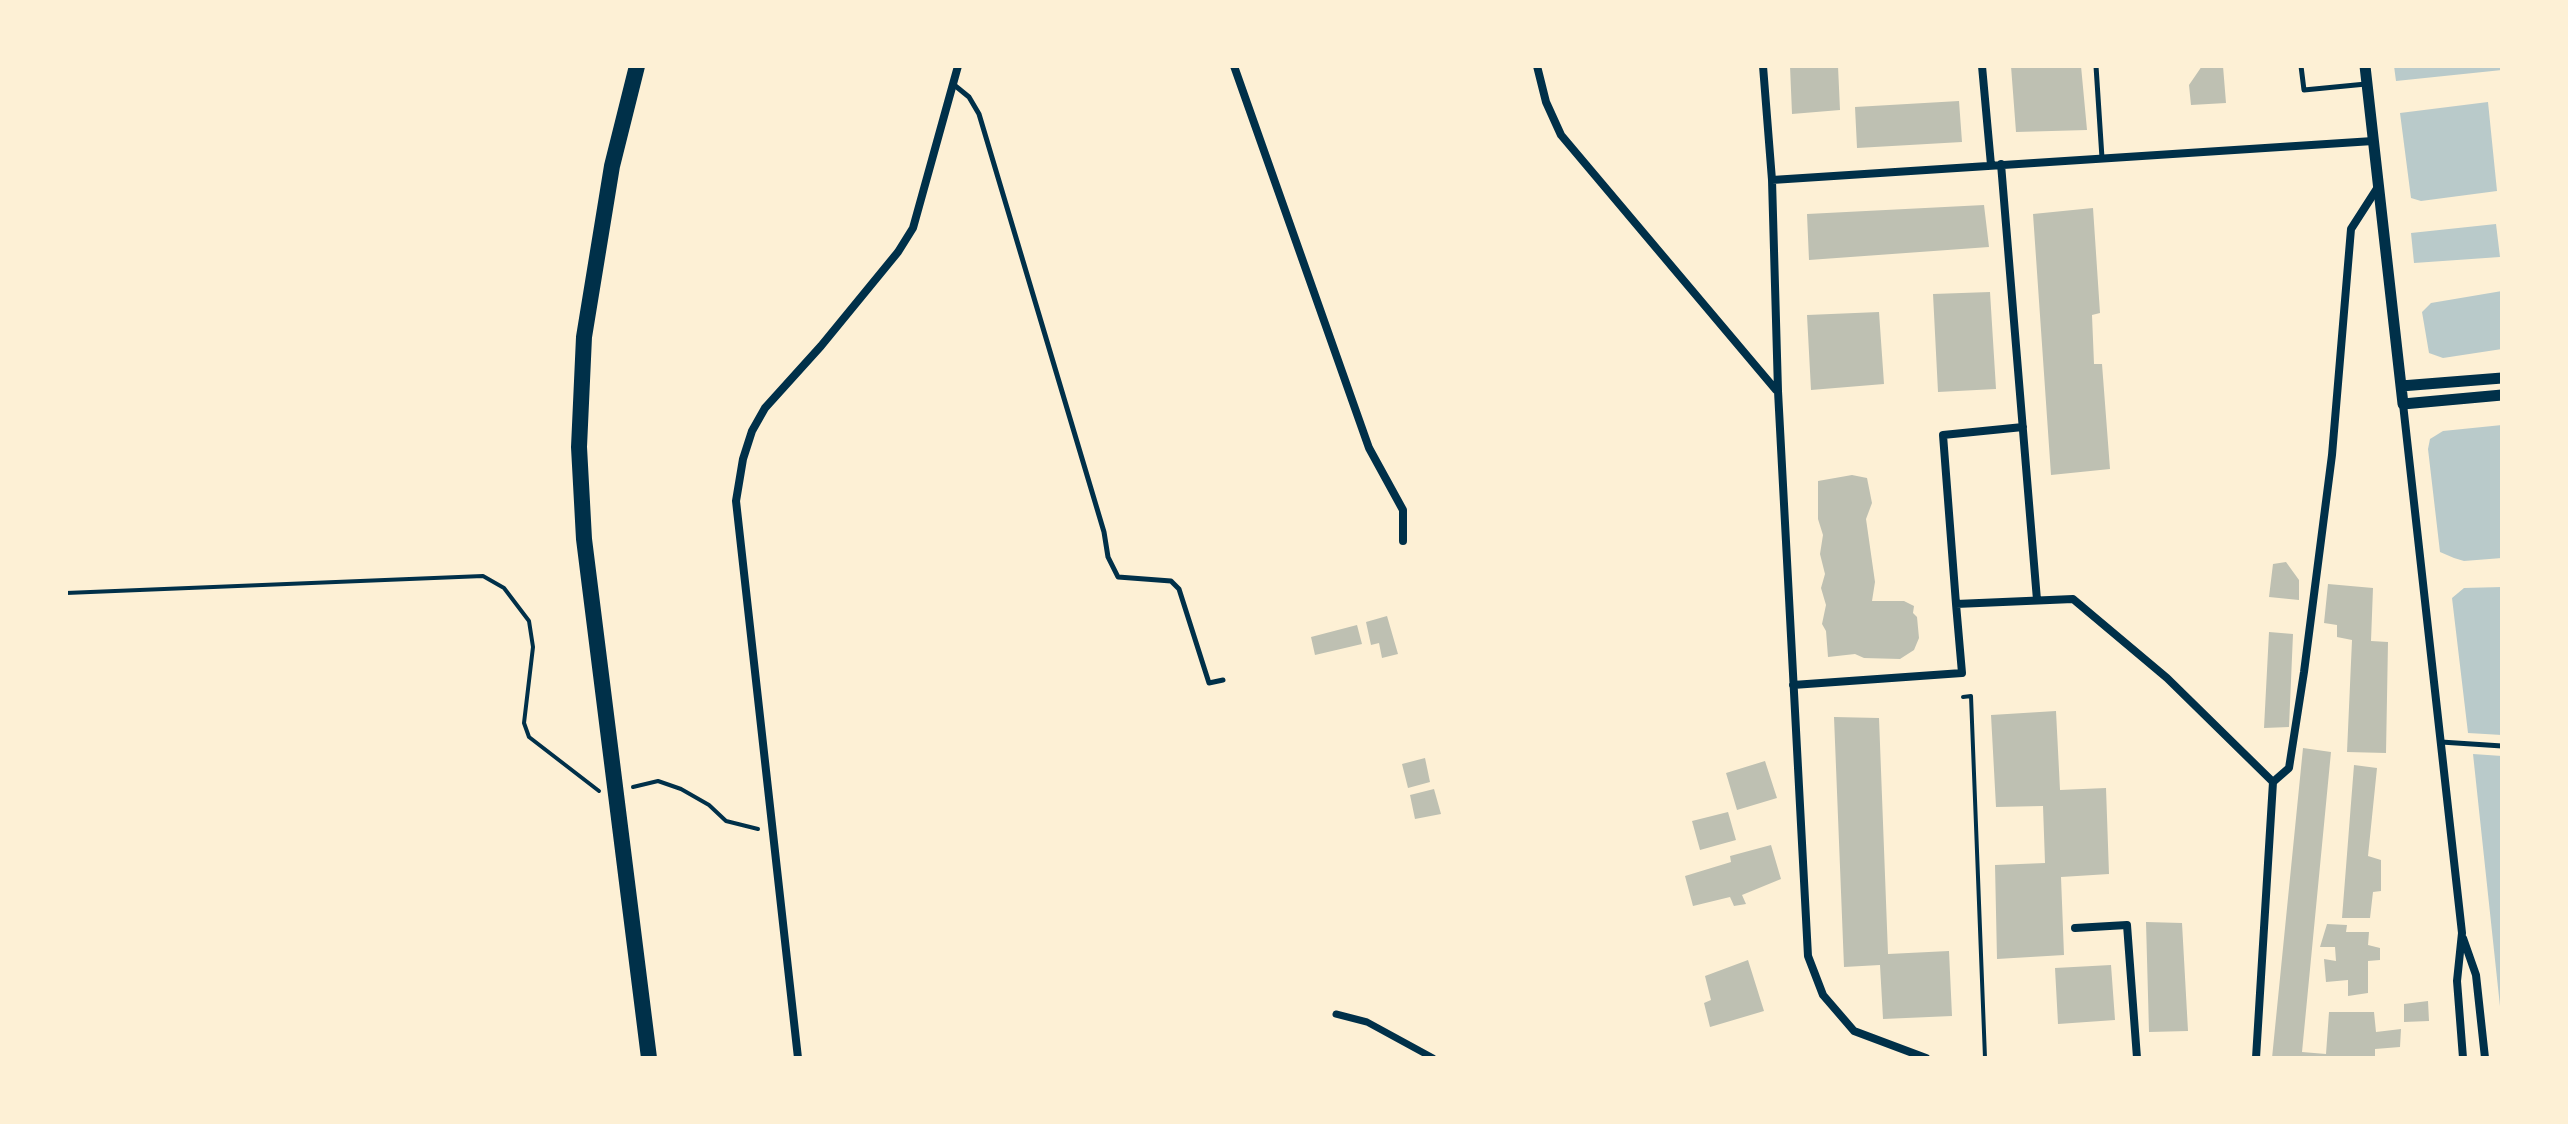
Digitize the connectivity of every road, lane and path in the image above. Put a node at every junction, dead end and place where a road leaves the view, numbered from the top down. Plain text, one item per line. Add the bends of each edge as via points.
1 (637, 66) edge
2 (958, 66) edge
3 (1234, 66) edge
4 (1537, 66) edge
5 (1763, 66) edge
6 (1982, 66) edge
7 (2096, 66) edge
8 (2301, 66) edge
9 (2365, 66) edge
10 (953, 83) junction
11 (2367, 84) junction
12 (2373, 141) junction
13 (2102, 158) junction
14 (1996, 164) junction
15 (1772, 180) junction
16 (2378, 186) junction
17 (2502, 378) edge
18 (2401, 386) junction
19 (1778, 391) junction
20 (2502, 395) edge
21 (2403, 404) junction
22 (2023, 427) junction
23 (1403, 541) dead end
24 (66, 593) edge
25 (2037, 600) junction
26 (1956, 604) junction
27 (1223, 680) dead end
28 (1793, 685) junction
29 (1963, 697) dead end
30 (2441, 742) junction
31 (2502, 746) edge
32 (2273, 782) junction
33 (631, 788) dead end
34 (600, 791) dead end
35 (773, 832) junction
36 (2075, 928) dead end
37 (2462, 933) junction
38 (1336, 1014) dead end
39 (649, 1058) edge
40 (798, 1058) edge
41 (1433, 1058) edge
42 (1926, 1058) edge
43 (1985, 1058) edge
44 (2137, 1058) edge
45 (2256, 1058) edge
46 (2463, 1058) edge
47 (2485, 1058) edge

1 - 39 highway via 612,166 584,337 579,447 584,539
2 - 10 street
3 - 23 street via 1369,448 1403,510
4 - 19 street via 1561,135
5 - 15 street
6 - 14 street
7 - 13 lane
8 - 11 lane via 2304,90
9 - 11 street
10 - 27 lane via 979,114 1108,557 1118,577 1171,581 1179,589 1209,683
10 - 35 street via 913,228 765,408 743,459 736,501
11 - 12 street
12 - 13 street
12 - 16 street
13 - 14 street
14 - 15 street
14 - 22 street
15 - 19 street
16 - 18 street
16 - 32 street via 2351,229 2334,440 2304,672 2289,768
17 - 18 street
18 - 21 street
19 - 28 street
20 - 21 street
21 - 30 street
22 - 25 street
22 - 26 street via 1943,435
24 - 34 path via 483,576 504,588 529,621 533,647 524,723 529,737
25 - 26 street
25 - 32 street via 2073,599 2167,678
26 - 28 street via 1962,673
28 - 42 street via 1808,956 1823,995 1854,1031
29 - 43 path via 1971,696
30 - 31 lane
30 - 37 street
32 - 45 street
33 - 35 path via 658,781 709,805 726,821
35 - 40 street
36 - 44 street via 2127,925
37 - 46 street via 2457,981
37 - 47 street via 2476,975
38 - 41 street via 1367,1022

